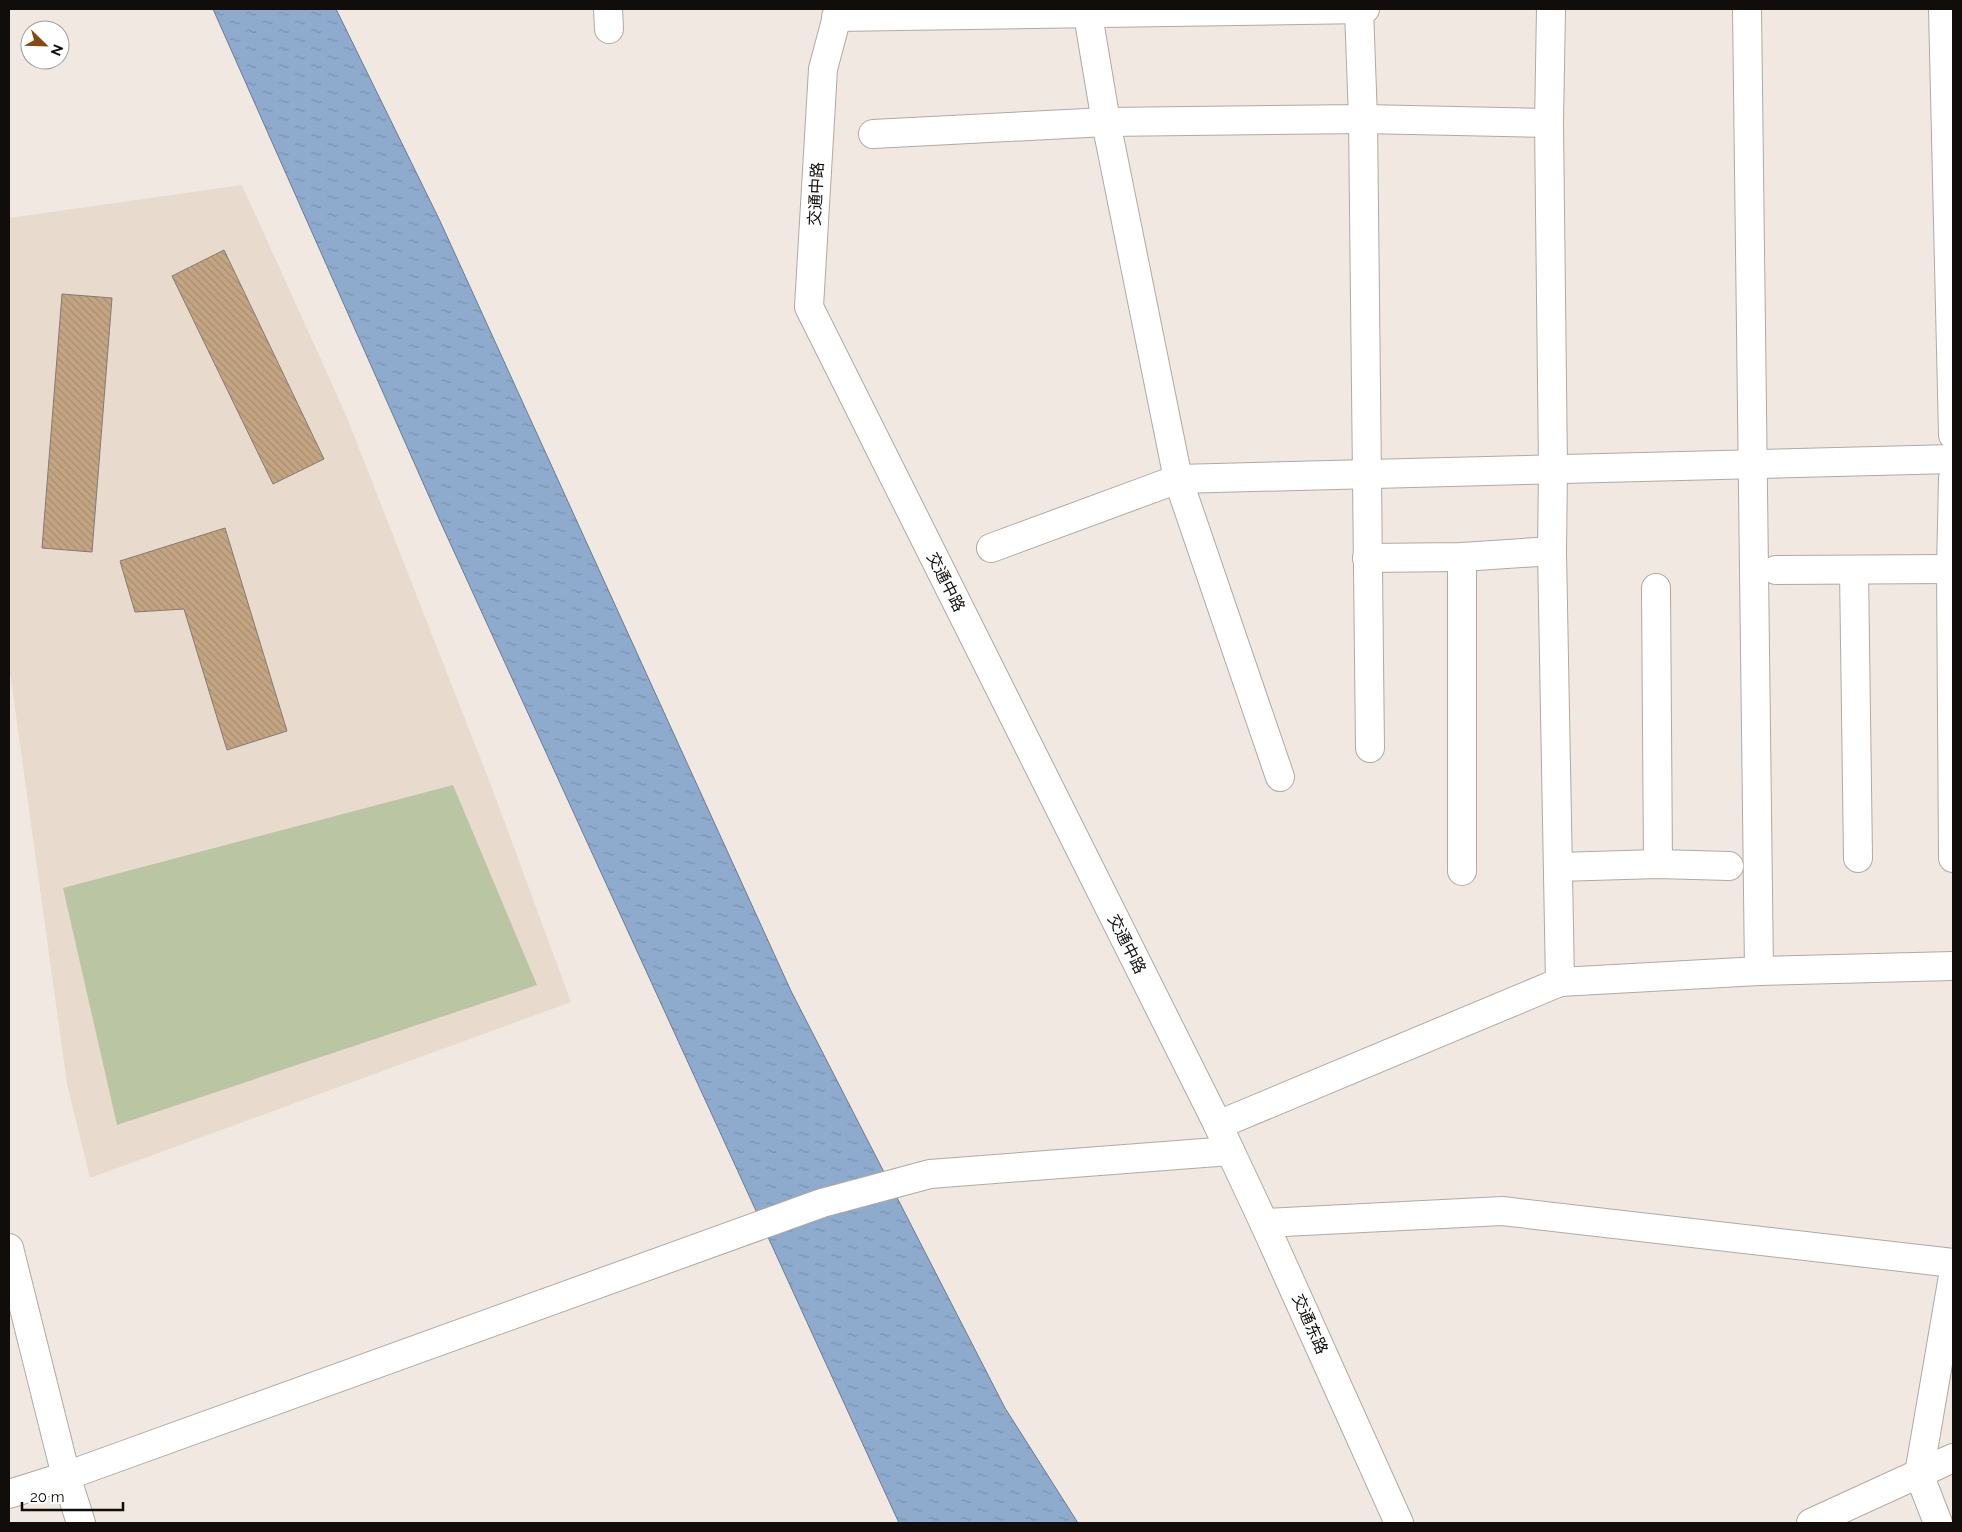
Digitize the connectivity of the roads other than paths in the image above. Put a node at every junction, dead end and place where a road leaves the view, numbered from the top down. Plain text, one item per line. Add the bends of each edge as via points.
1 (1359, 9) edge
2 (1365, 9) edge
3 (1550, 9) edge
4 (1747, 9) edge
5 (1944, 9) edge
6 (1088, 11) edge
7 (837, 13) edge
8 (1363, 119) junction
9 (1106, 122) junction
10 (1549, 123) junction
11 (874, 134) dead end
12 (1953, 435) edge
13 (1953, 459) edge
14 (1752, 464) junction
15 (1553, 469) junction
16 (1366, 476) junction
17 (1953, 478) edge
18 (1178, 479) junction
19 (991, 548) dead end
20 (1552, 550) junction
21 (1462, 557) junction
22 (1368, 558) junction
23 (1951, 569) junction
24 (1776, 570) dead end
25 (1854, 570) junction
26 (1656, 588) dead end
27 (1370, 748) dead end
28 (1280, 777) dead end
29 (1858, 858) dead end
30 (1953, 858) edge
31 (1658, 864) junction
32 (1729, 866) dead end
33 (1558, 867) junction
34 (1462, 870) dead end
35 (1953, 966) edge
36 (1759, 972) junction
37 (1560, 982) junction
38 (1218, 1125) junction
39 (1230, 1150) junction
40 (1264, 1223) junction
41 (9, 1248) edge
42 (1953, 1263) edge
43 (1953, 1276) edge
44 (1953, 1458) edge
45 (1919, 1474) junction
46 (66, 1476) junction
47 (9, 1494) edge
48 (81, 1523) edge
49 (1399, 1523) edge
50 (1811, 1523) edge
51 (1938, 1523) edge

1 - 2 street
1 - 6 street
1 - 8 street
3 - 10 street
4 - 14 street
5 - 12 street
6 - 7 street
6 - 9 street
7 - 38 street, 交通中路 via 823,69 809,307
8 - 9 street
8 - 10 street
8 - 16 street
9 - 11 street
9 - 18 street
10 - 15 street
13 - 14 street
14 - 15 street
14 - 36 street
15 - 16 street
15 - 20 street
16 - 18 street
16 - 22 street
17 - 23 street
18 - 19 street
18 - 28 street
20 - 21 street
20 - 33 street
21 - 22 street
21 - 34 street
22 - 27 street
23 - 25 street
23 - 30 street
24 - 25 street
25 - 29 street
26 - 31 street
31 - 32 street
31 - 33 street
33 - 37 street
35 - 36 street
36 - 37 street
37 - 38 street
38 - 39 street, 交通东路
39 - 40 street, 交通东路
39 - 46 street via 930,1174 822,1203
40 - 42 street via 1502,1212
40 - 49 street, 交通东路
41 - 46 street
43 - 45 street
44 - 45 street
45 - 50 street
45 - 51 street
46 - 47 street
46 - 48 street

